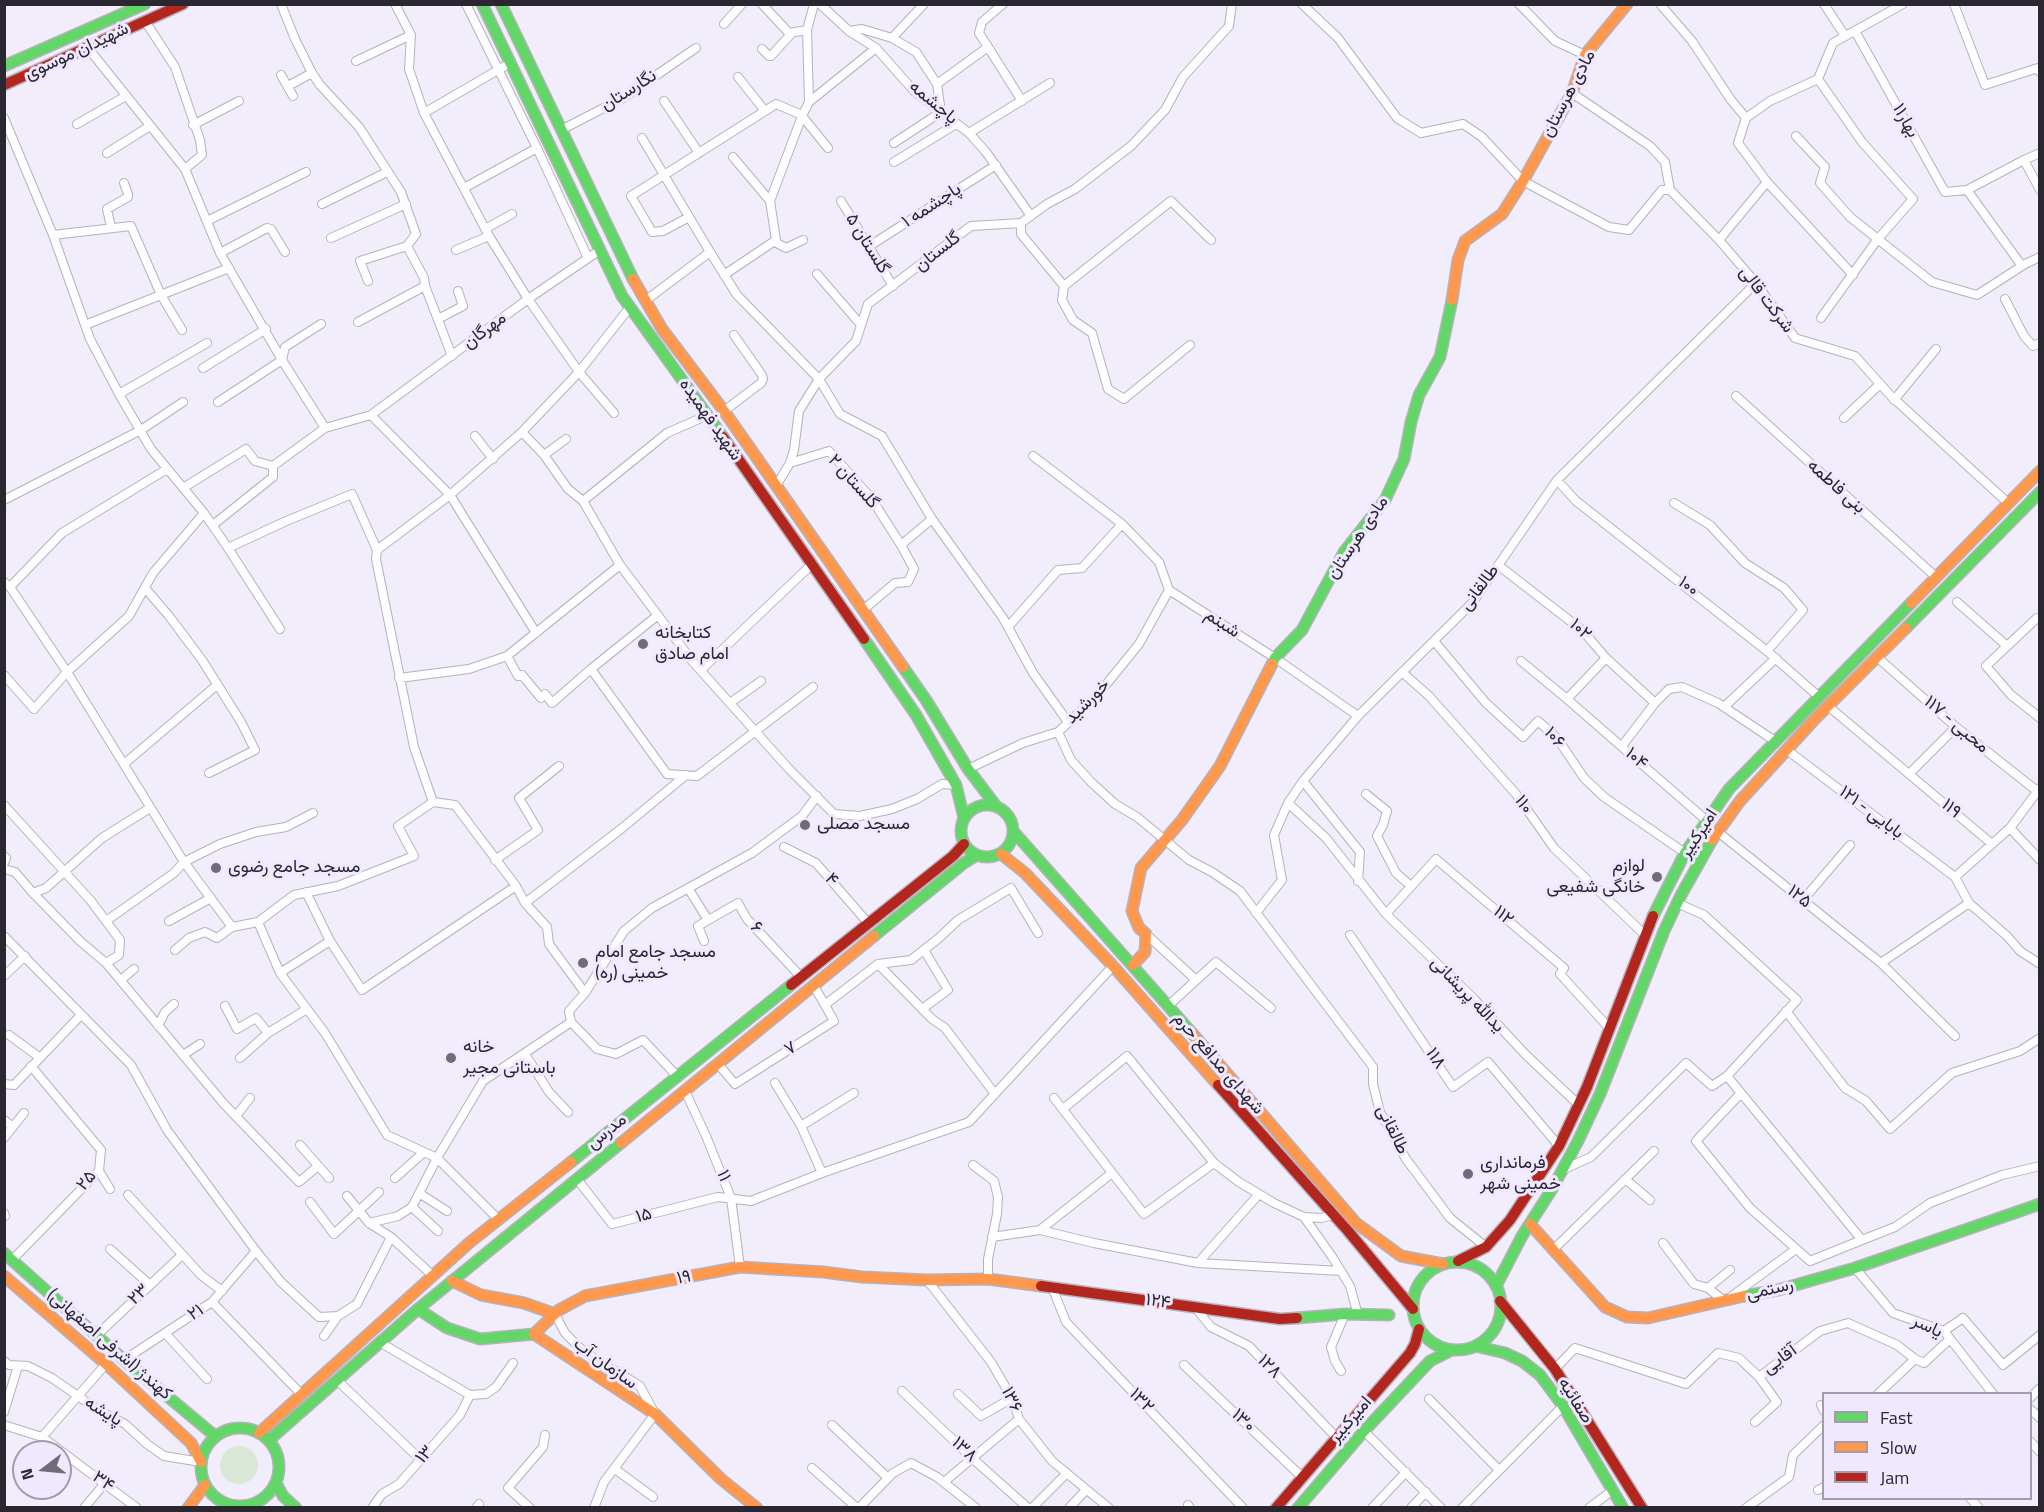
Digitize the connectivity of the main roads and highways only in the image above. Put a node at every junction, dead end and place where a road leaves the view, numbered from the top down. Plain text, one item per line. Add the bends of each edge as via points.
1 (145, 4) edge
2 (183, 4) edge
3 (482, 4) edge
4 (501, 4) edge
5 (1627, 4) edge
6 (4, 66) edge
7 (4, 85) edge
8 (574, 159) junction
9 (560, 166) junction
10 (585, 181) junction
11 (571, 189) junction
12 (2040, 471) edge
13 (2037, 499) edge
14 (893, 653) junction
15 (880, 663) junction
16 (906, 672) junction
17 (893, 681) junction
18 (996, 806) junction
19 (964, 818) junction
20 (1014, 832) junction
21 (964, 844) junction
22 (1001, 854) junction
23 (977, 855) junction
24 (1133, 965) junction
25 (1615, 1016) junction
26 (1629, 1020) junction
27 (627, 1116) junction
28 (640, 1128) junction
29 (2040, 1204) edge
30 (1356, 1223) junction
31 (1530, 1224) junction
32 (1348, 1231) junction
33 (8, 1256) edge
34 (1458, 1261) junction
35 (1443, 1263) junction
36 (4, 1276) edge
37 (927, 1280) joint
38 (452, 1281) junction
39 (1496, 1286) junction
40 (1500, 1301) junction
41 (418, 1309) junction
42 (1413, 1309) junction
43 (555, 1314) junction
44 (1389, 1315) dead end
45 (1419, 1329) junction
46 (534, 1334) junction
47 (1475, 1346) junction
48 (1452, 1350) junction
49 (205, 1428) junction
50 (259, 1433) junction
51 (215, 1436) junction
52 (269, 1440) junction
53 (191, 1443) junction
54 (201, 1462) junction
55 (1310, 1468) junction
56 (1323, 1478) junction
57 (276, 1483) junction
58 (205, 1485) junction
59 (216, 1504) edge
60 (259, 1505) edge
61 (756, 1507) edge
62 (188, 1508) edge
63 (296, 1508) edge
64 (1276, 1508) edge
65 (1298, 1508) edge
66 (1623, 1508) edge
67 (1642, 1508) edge

1 - 6 main road, شهیدان موسوی
2 - 7 main road, شهیدان موسوی
3 - 9 main road, شهید فهمیده
4 - 8 main road, شهید فهمیده
5 - 24 main road, مادی هرستان via 1585,55 1572,93 1502,214 1465,241 1440,357 1419,395 1404,459 1385,501 1344,552 1302,630 1275,658 1220,766 1182,820 1141,868 1132,911 1146,934 1145,951
8 - 9 main road via 570,167
8 - 10 main road, شهید فهمیده
9 - 11 main road, شهید فهمیده
10 - 11 main road via 576,182
10 - 14 main road, شهید فهمیده via 662,329
11 - 15 main road, شهید فهمیده via 622,296
12 - 25 main road, امیرکبیر via 1729,789 1685,853 1646,936
13 - 26 main road, امیرکبیر via 1828,706 1740,801 1677,903
14 - 15 main road via 889,661
14 - 16 main road, شهید فهمیده
15 - 17 main road, شهید فهمیده
16 - 17 main road via 895,674
16 - 18 main road, شهید فهمیده
17 - 19 main road, شهید فهمیده via 956,785
18 - 19 main road via 975,808
18 - 20 main road via 1009,816
19 - 21 main road
20 - 22 main road
20 - 24 main road, شهدای مدافع حرم
21 - 23 main road
21 - 27 main road, مدرس
22 - 23 main road
22 - 32 main road, شهدای مدافع حرم via 1025,873 1113,966
23 - 28 main road, مدرس
24 - 30 main road, شهدای مدافع حرم
25 - 26 main road
25 - 34 main road, امیرکبیر via 1559,1146 1510,1220 1486,1247
26 - 31 main road, امیرکبیر via 1600,1094
27 - 28 main road
27 - 50 main road, مدرس via 498,1219
28 - 38 main road, مدرس
29 - 31 main road, رستمی via 1855,1268 1778,1290 1648,1318 1627,1317 1605,1307
30 - 32 main road via 1356,1231
30 - 35 main road, شهدای مدافع حرم via 1401,1256
31 - 39 main road, امیرکبیر
32 - 42 main road, شهدای مدافع حرم
33 - 49 main road, کهندژ (اشرفی اصفهانی)
34 - 35 main road
34 - 39 main road via 1481,1268
35 - 42 main road via 1419,1283
36 - 53 main road, کهندژ (اشرفی اصفهانی)
37 - 43 main road, ۱۹ via 740,1267 585,1296
37 - 44 main road, ۱۲۴ via 988,1279 1280,1319
38 - 41 main road, مدرس
38 - 43 main road via 481,1295
39 - 40 main road
40 - 47 main road via 1497,1324
40 - 67 main road, صفائیه via 1555,1369
41 - 46 main road via 447,1328 480,1339
41 - 52 main road, مدرس
42 - 45 main road
43 - 46 main road, ۱۹
45 - 48 main road via 1430,1341
45 - 55 main road, امیرکبیر via 1410,1353
46 - 61 main road, سازمان آب via 655,1414 721,1479
47 - 48 main road
47 - 66 main road, صفائیه via 1505,1353 1540,1375 1563,1406
48 - 56 main road, امیرکبیر via 1430,1360
49 - 51 main road, کهندژ (اشرفی اصفهانی)
49 - 53 main road
50 - 51 main road via 235,1428
50 - 52 main road
51 - 54 main road
52 - 57 main road via 279,1461
53 - 54 main road, کهندژ (اشرفی اصفهانی)
54 - 58 main road
55 - 56 main road
55 - 64 main road, امیرکبیر
56 - 65 main road, امیرکبیر
57 - 60 main road
57 - 63 main road
58 - 59 main road
58 - 62 main road
59 - 60 main road

